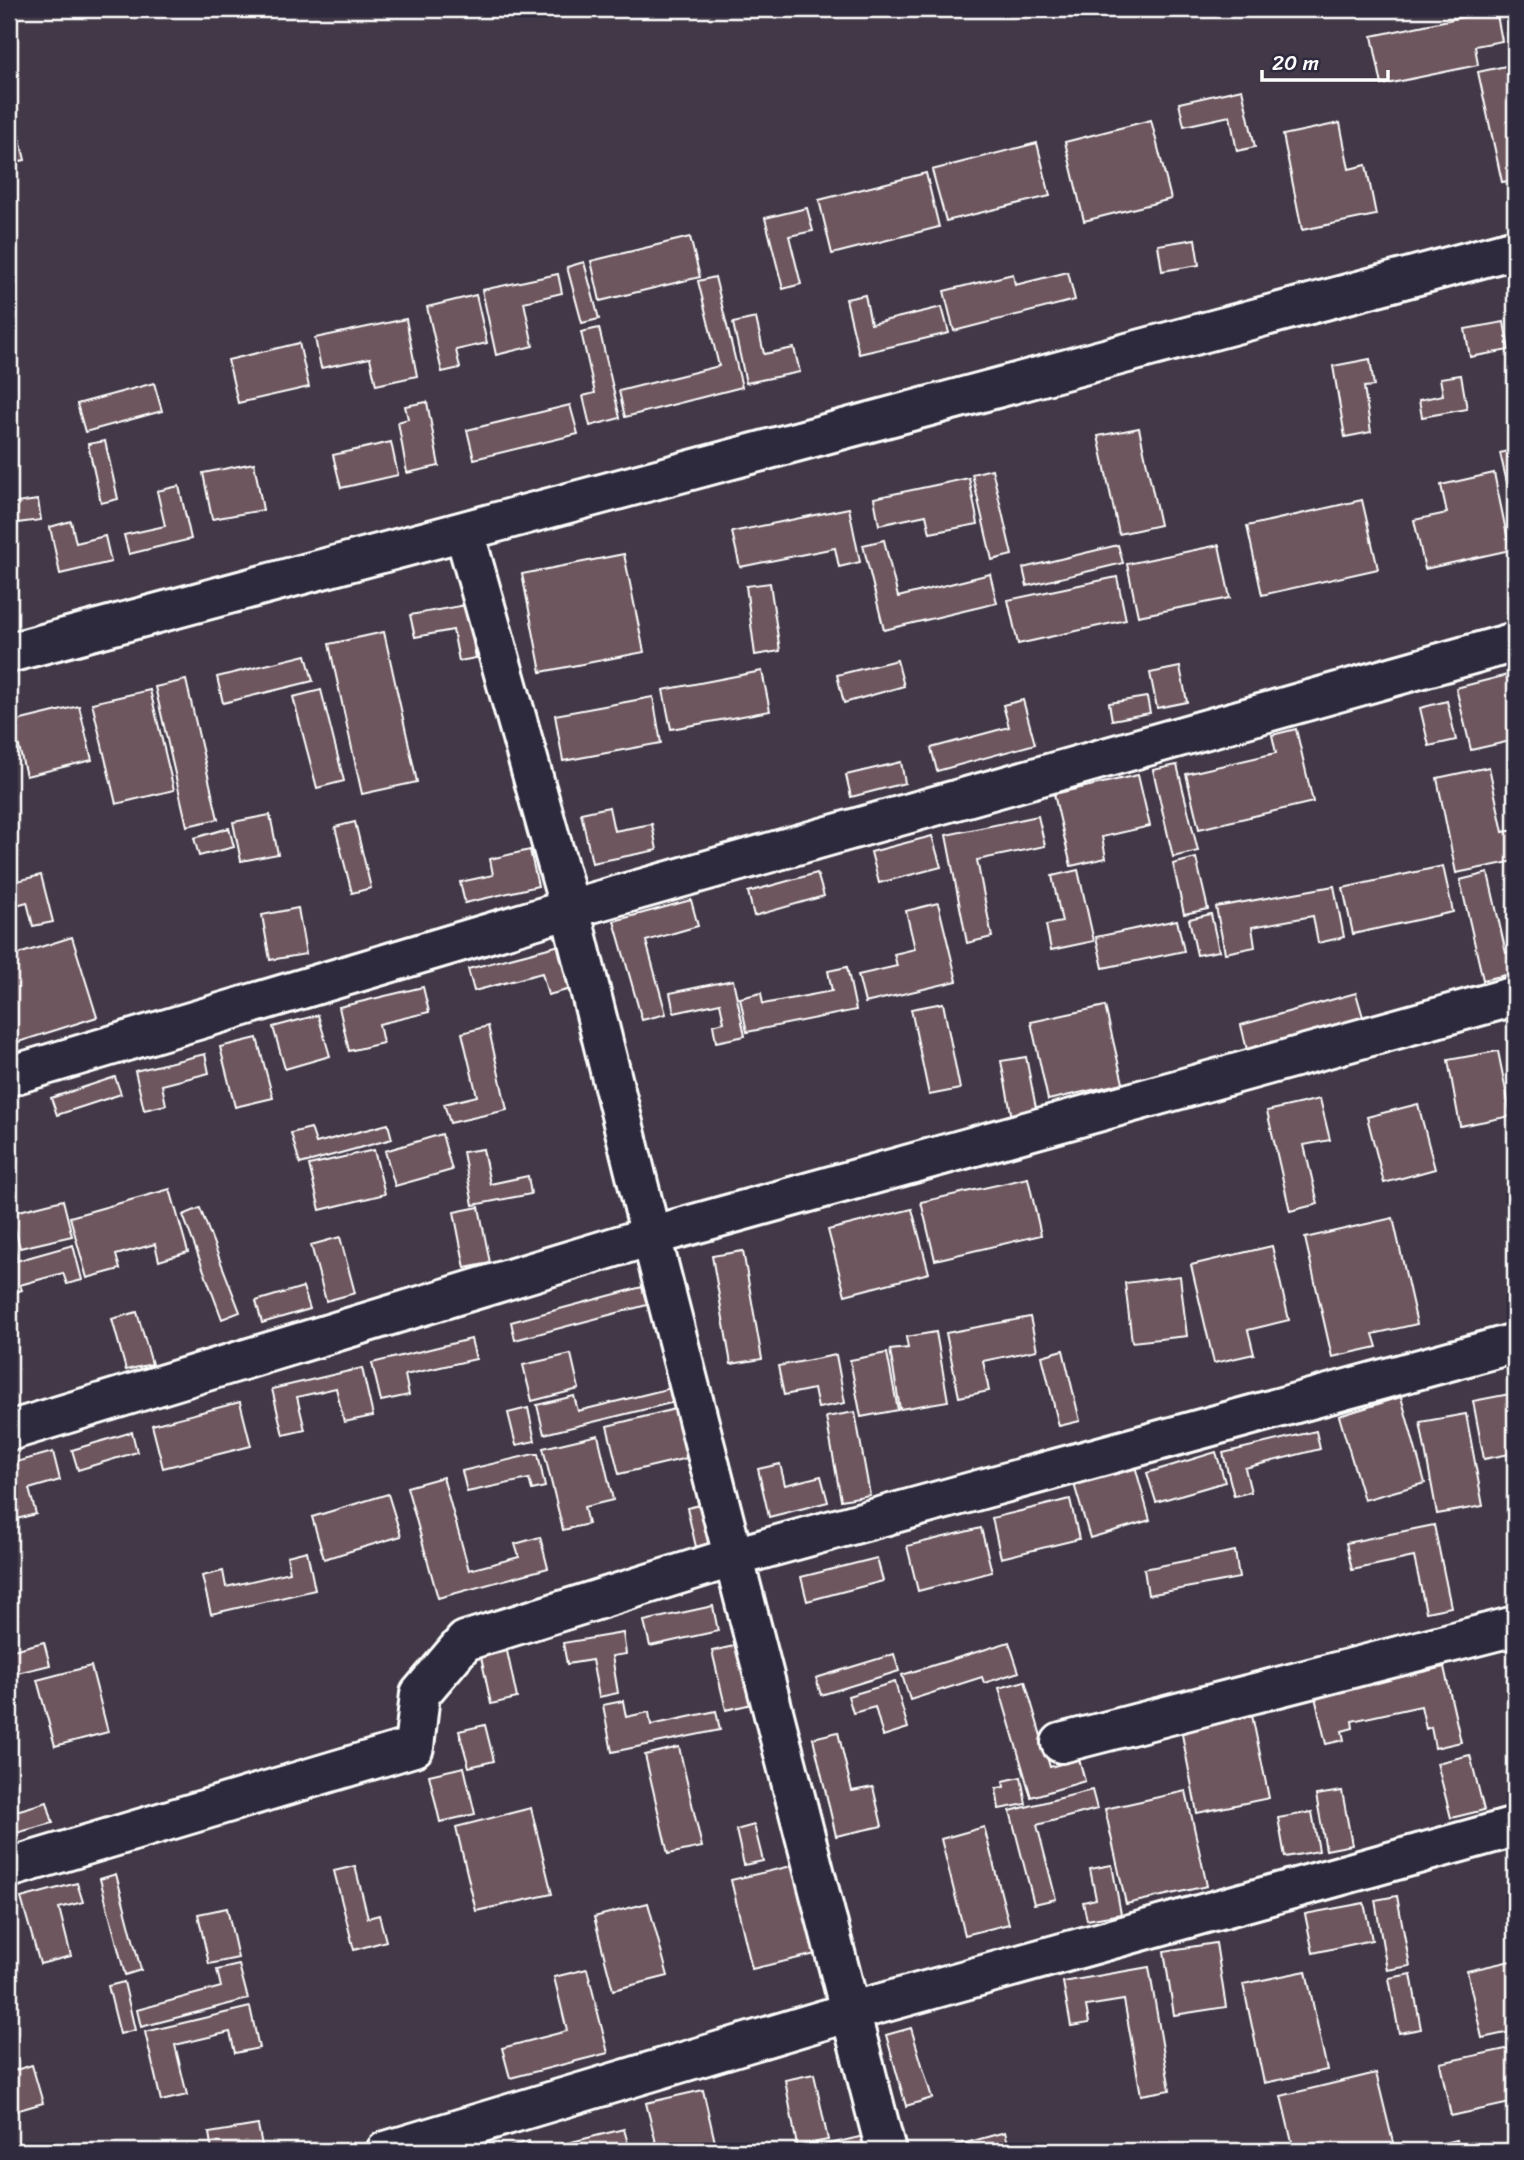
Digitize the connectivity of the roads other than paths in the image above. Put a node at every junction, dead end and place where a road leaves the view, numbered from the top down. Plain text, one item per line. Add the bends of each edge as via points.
1 (1515, 249) edge
2 (464, 531) junction
3 (1515, 642) edge
4 (9, 653) edge
5 (570, 909) junction
6 (1515, 996) edge
7 (9, 1076) edge
8 (651, 1236) junction
9 (1515, 1343) edge
10 (9, 1432) edge
11 (734, 1557) junction
12 (1515, 1626) edge
13 (1061, 1743) dead end
14 (1515, 1827) edge
15 (9, 1868) edge
16 (850, 2012) junction
17 (386, 2151) edge
18 (886, 2151) edge

1 - 2 street
2 - 4 street
2 - 5 street
3 - 5 street
5 - 7 street
5 - 8 street
6 - 8 street
8 - 10 street
8 - 11 street
9 - 11 street
11 - 15 street via 465,1641 419,1694 414,1747
11 - 16 street
12 - 13 street
14 - 16 street
16 - 17 street
16 - 18 street

